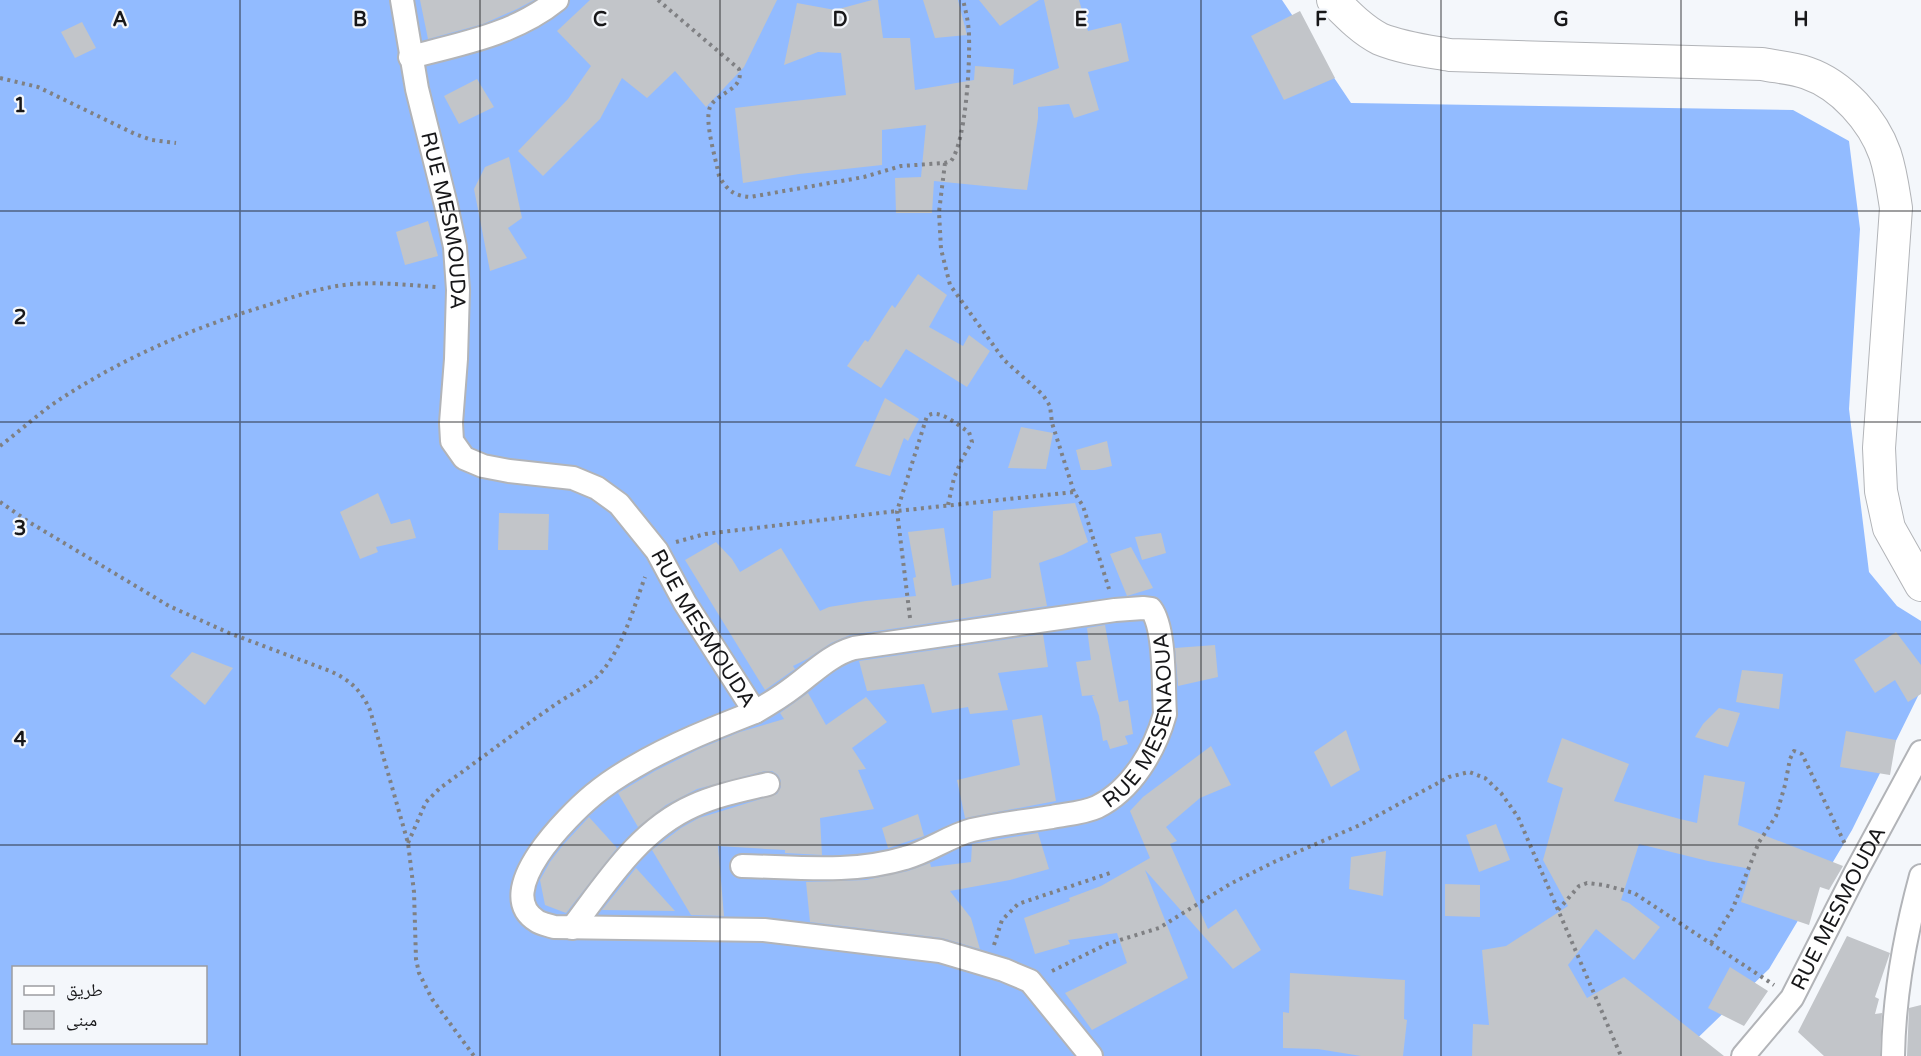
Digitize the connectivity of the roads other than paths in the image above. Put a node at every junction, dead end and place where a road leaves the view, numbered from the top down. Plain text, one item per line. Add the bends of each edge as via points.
1 (402, 0) edge
2 (557, 0) edge
3 (1333, 0) edge
4 (410, 57) junction
5 (1921, 585) edge
6 (755, 712) junction
7 (1921, 752) edge
8 (768, 784) dead end
9 (742, 866) dead end
10 (1921, 876) edge
11 (572, 928) junction
12 (1091, 1056) edge
13 (1743, 1056) edge
14 (1893, 1056) edge

1 - 4 street, RUE MESMOUDA
2 - 4 street via 502,32
3 - 5 main road via 1351,19 1380,39 1438,53 1762,64 1808,74 1839,90 1868,121 1884,151 1892,179 1896,208 1879,448 1881,491 1889,528
4 - 6 street, RUE MESMOUDA via 455,247 458,290 452,441 464,458 483,466 573,478 597,488 619,504 657,551 685,603
6 - 9 street, RUE MESENAOUA via 839,652 854,648 1115,610 1151,609 1156,616 1165,714 1153,747 1132,779 1097,807 966,832 929,850 884,863 852,867
6 - 11 street, RUE MESMOUDA via 690,737 634,767 592,795 553,836 531,865 522,895 526,909 536,921
7 - 13 street, RUE MESMOUDA via 1792,998
8 - 11 street via 693,806 657,828 618,866
10 - 14 street via 1907,929 1893,1022
11 - 12 street, RUE MESMOUDA via 764,930 940,951 1030,981

